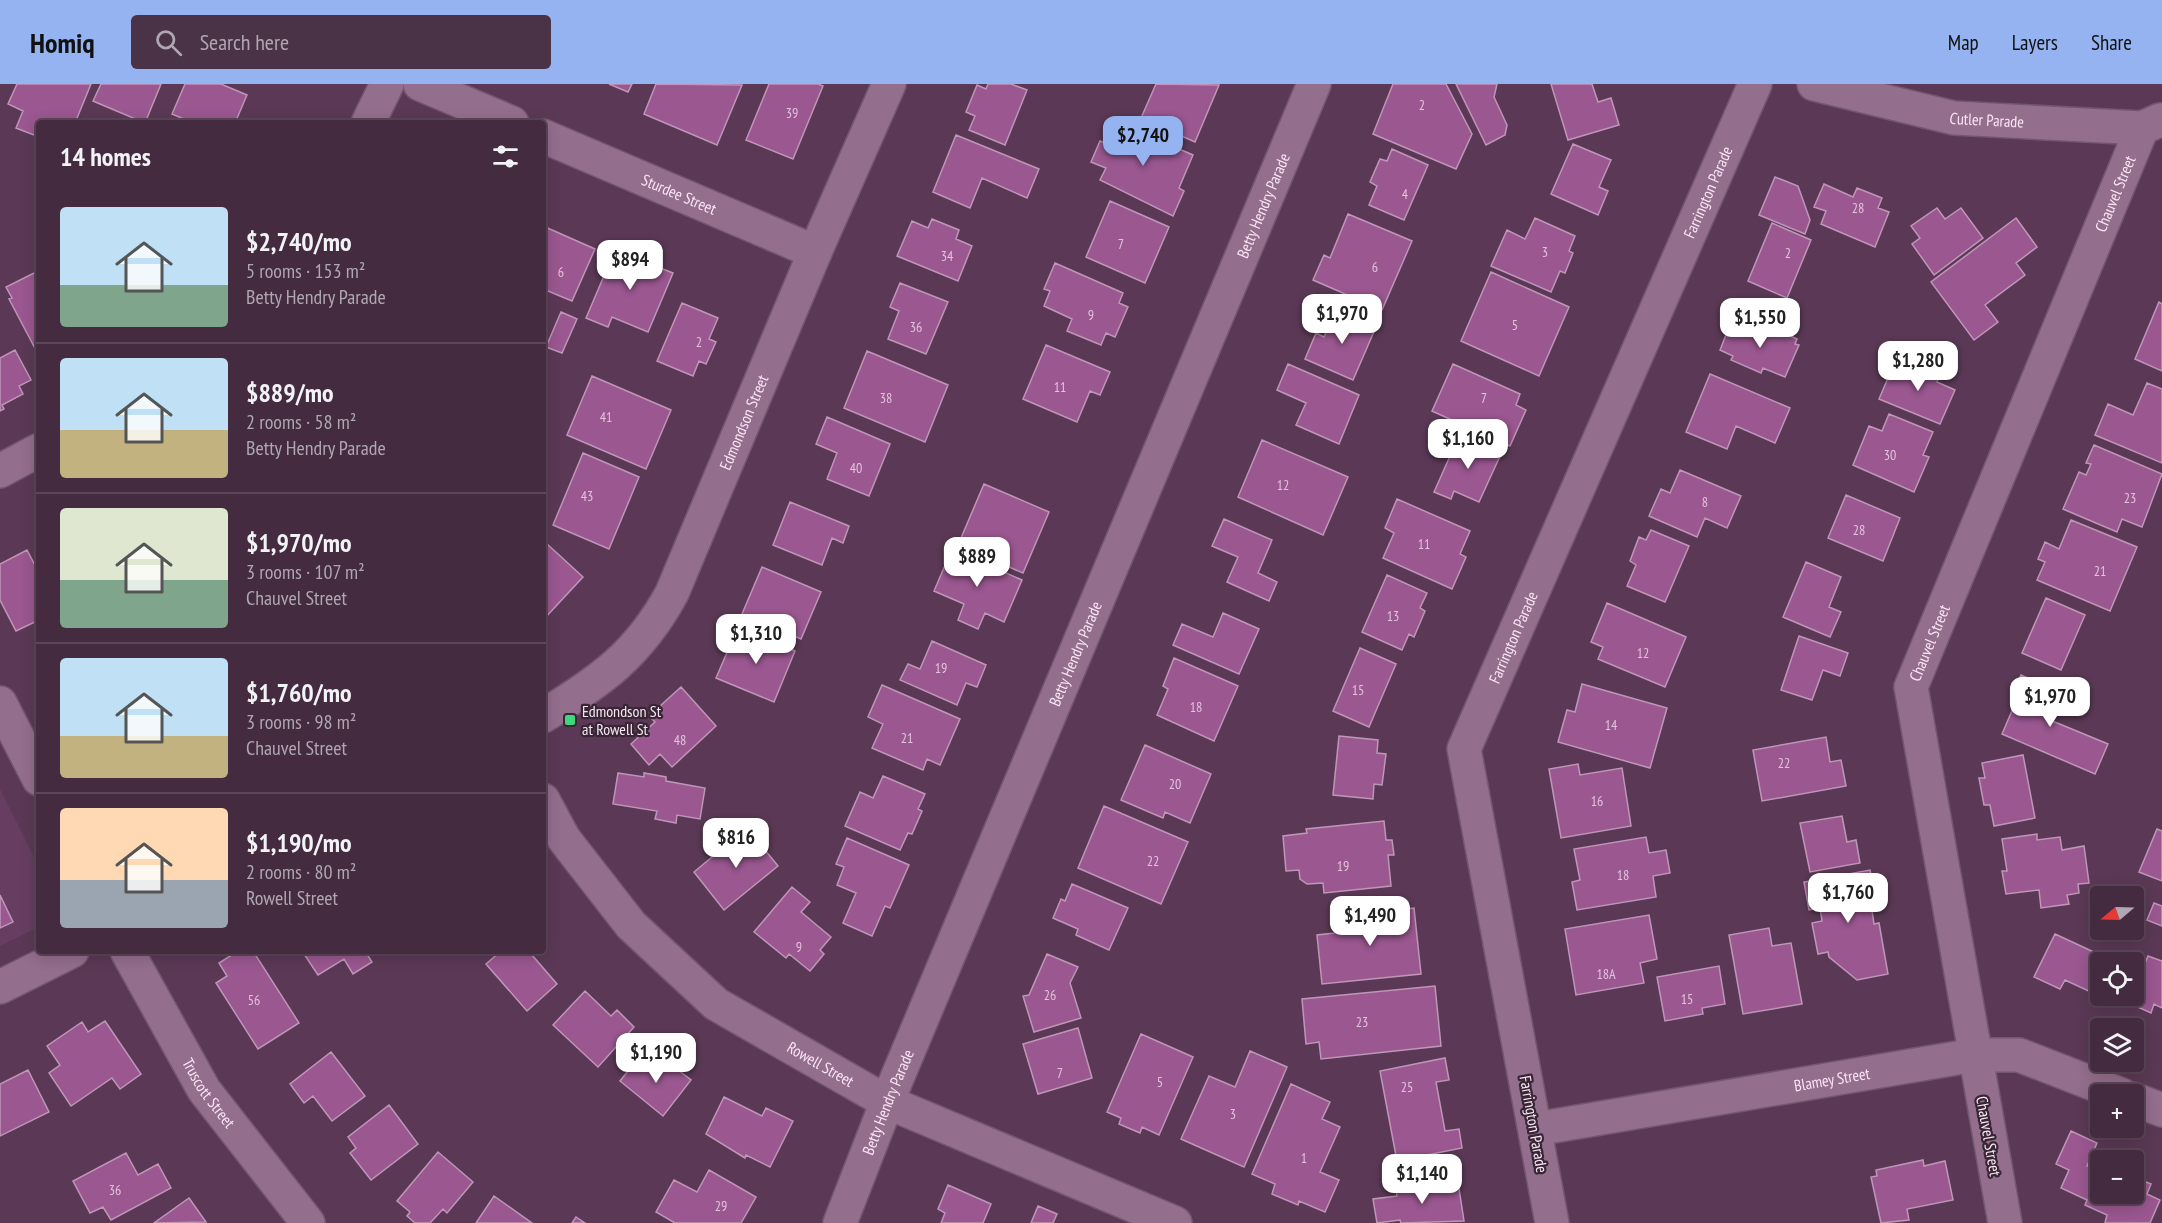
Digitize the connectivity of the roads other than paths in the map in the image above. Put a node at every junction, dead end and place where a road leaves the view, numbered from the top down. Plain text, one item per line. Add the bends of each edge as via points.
1 (387, 84) edge
2 (420, 84) edge
3 (889, 84) edge
4 (1314, 84) edge
5 (1755, 84) edge
6 (1814, 84) edge
7 (369, 120) edge
8 (505, 120) edge
9 (2152, 124) edge
10 (546, 137) edge
11 (815, 252) junction
12 (36, 452) edge
13 (0, 471) edge
14 (0, 703) edge
15 (546, 714) edge
16 (36, 774) edge
17 (546, 806) edge
18 (66, 954) edge
19 (129, 954) edge
20 (0, 987) edge
21 (1975, 1055) junction
22 (2094, 1084) edge
23 (887, 1102) junction
24 (2144, 1103) edge
25 (2162, 1110) edge
26 (1536, 1129) junction
27 (308, 1223) edge
28 (840, 1223) edge
29 (1175, 1223) edge
30 (1552, 1223) edge
31 (2005, 1223) edge

1 - 7 street
2 - 8 street
3 - 11 street, Edmondson Street
4 - 23 street, Betty Hendry Parade
5 - 26 street, Farrington Parade via 1464,749
6 - 9 street, Cutler Parade via 1954,118
9 - 21 street, Chauvel Street via 1911,687
10 - 11 street, Sturdee Street
11 - 15 street, Edmondson Street via 672,594 658,619 639,644 595,685
12 - 13 street
14 - 16 street
17 - 23 street, Rowell Street via 564,839 631,925 717,1004
18 - 20 street
19 - 27 street, Truscott Street via 204,1090
21 - 22 street, Blamey Street via 2019,1055
21 - 26 street, Blamey Street
21 - 31 street, Chauvel Street
23 - 28 street, Betty Hendry Parade
23 - 29 street, Rowell Street
24 - 25 street
26 - 30 street, Farrington Parade

